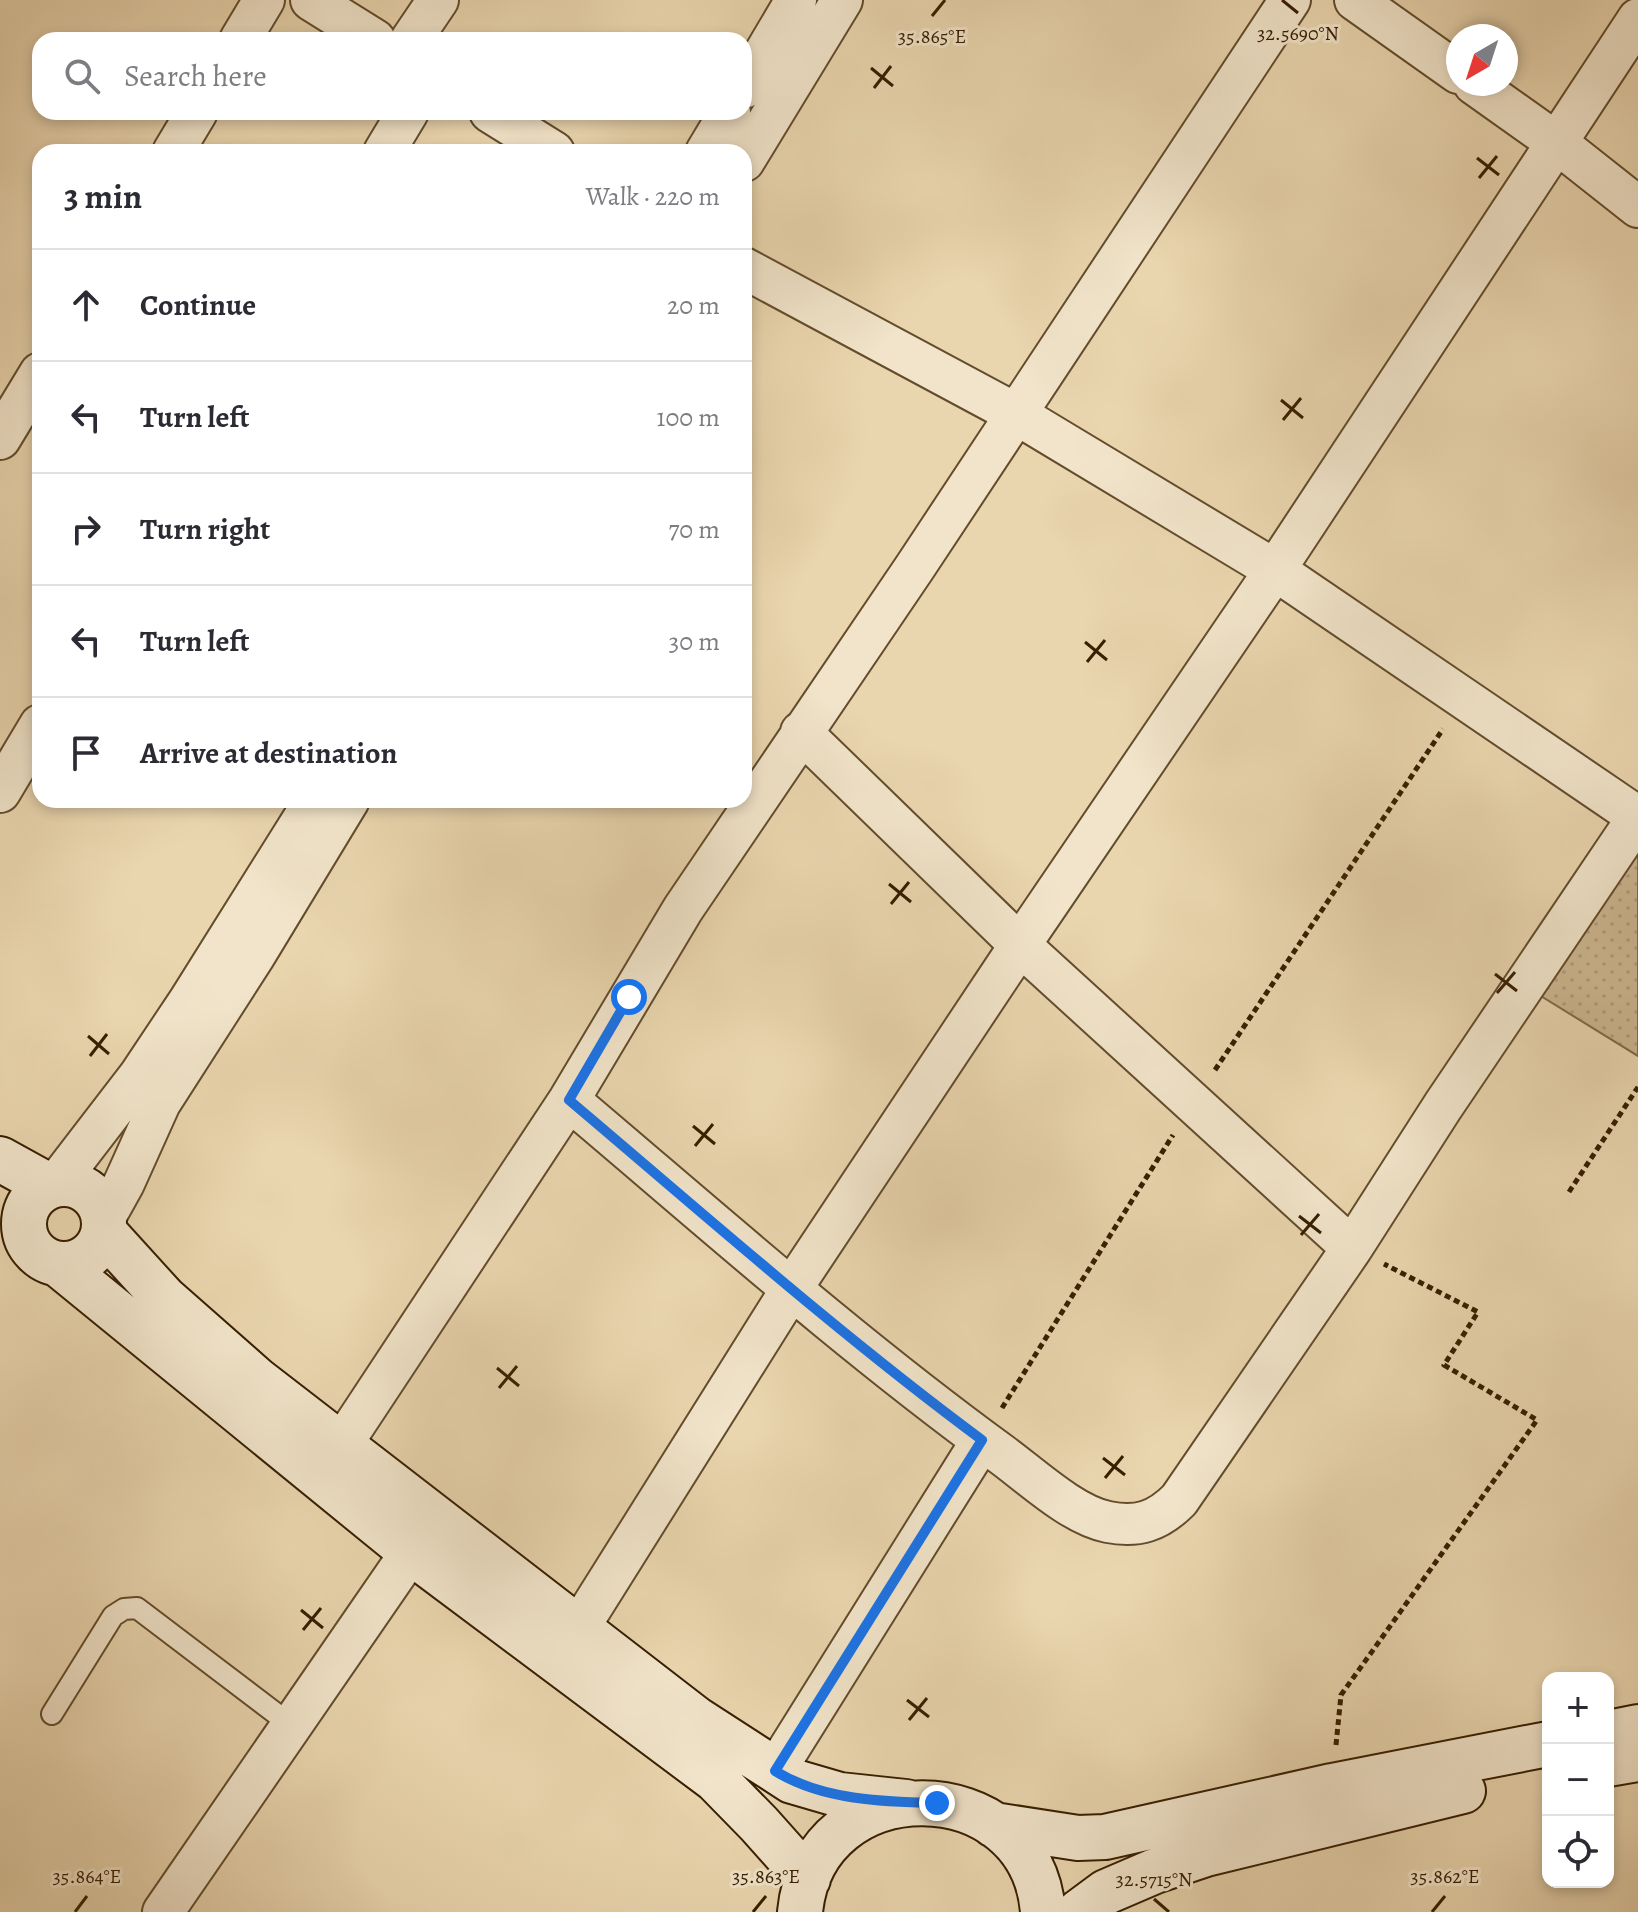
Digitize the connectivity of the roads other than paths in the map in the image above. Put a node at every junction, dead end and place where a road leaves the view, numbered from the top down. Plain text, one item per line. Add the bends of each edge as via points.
1 (264, 0) edge
2 (311, 0) edge
3 (438, 0) edge
4 (796, 0) edge
5 (842, 0) edge
6 (1290, 0) edge
7 (1355, 0) edge
8 (1638, 19) edge
9 (245, 32) edge
10 (362, 32) edge
11 (416, 32) edge
12 (1446, 64) edge
13 (752, 74) edge
14 (1491, 96) edge
15 (192, 120) edge
16 (403, 120) edge
17 (503, 120) edge
18 (725, 120) edge
19 (1557, 143) junction
20 (178, 144) edge
21 (389, 144) edge
22 (541, 144) edge
23 (711, 144) edge
24 (752, 148) edge
25 (1638, 207) edge
26 (752, 272) edge
27 (32, 386) edge
28 (1016, 414) junction
29 (0, 439) edge
30 (1275, 570) junction
31 (801, 732) junction
32 (32, 738) edge
33 (0, 792) edge
34 (752, 806) edge
35 (310, 808) edge
36 (344, 808) edge
37 (750, 808) edge
38 (1638, 817) edge
39 (1020, 945) junction
40 (569, 1100) junction
41 (0, 1159) edge
42 (53, 1185) junction
43 (12, 1226) edge
44 (104, 1226) junction
45 (1352, 1248) junction
46 (58, 1264) junction
47 (792, 1288) junction
48 (982, 1440) junction
49 (342, 1444) junction
50 (411, 1552) junction
51 (578, 1629) junction
52 (52, 1714) dead end
53 (291, 1725) junction
54 (1638, 1727) edge
55 (1614, 1732) edge
56 (1542, 1745) edge
57 (1638, 1759) edge
58 (1614, 1763) edge
59 (775, 1771) junction
60 (1542, 1775) edge
61 (906, 1802) junction
62 (994, 1825) junction
63 (804, 1896) edge
64 (163, 1912) edge
65 (1043, 1912) edge
66 (1079, 1912) edge

1 - 9 street
2 - 10 street
3 - 11 street
4 - 13 street
5 - 24 street
6 - 28 street
7 - 12 street
8 - 19 street
14 - 19 street
15 - 20 street
16 - 21 street
17 - 22 street
18 - 23 street
19 - 25 street
19 - 30 street
26 - 28 street
27 - 29 street
28 - 30 street
28 - 31 street
30 - 38 street
30 - 39 street
31 - 34 street
31 - 39 street
32 - 33 street
35 - 42 street via 139,1076
36 - 44 street via 160,1103
37 - 40 street
38 - 45 street
39 - 45 street
39 - 47 street
40 - 47 street
40 - 49 street
41 - 42 street
42 - 43 street via 36,1193 23,1221
42 - 44 street via 83,1188 101,1207
43 - 46 street via 32,1249
44 - 46 street via 98,1246 87,1257
44 - 49 street via 164,1298 218,1348
45 - 48 street via 1179,1500 1154,1520 1107,1522 1079,1511
46 - 50 street
47 - 48 street
47 - 51 street
48 - 59 street
49 - 51 street
50 - 53 street
50 - 63 street via 716,1780 759,1824
51 - 59 street via 696,1719
52 - 53 lane via 113,1616 137,1608
53 - 64 street
54 - 55 street
56 - 62 street via 1105,1837
57 - 58 street
59 - 61 street via 813,1789
60 - 66 street via 1206,1854 1106,1892
61 - 62 street via 966,1810
61 - 63 street via 847,1827 824,1850
62 - 65 street via 1032,1871

